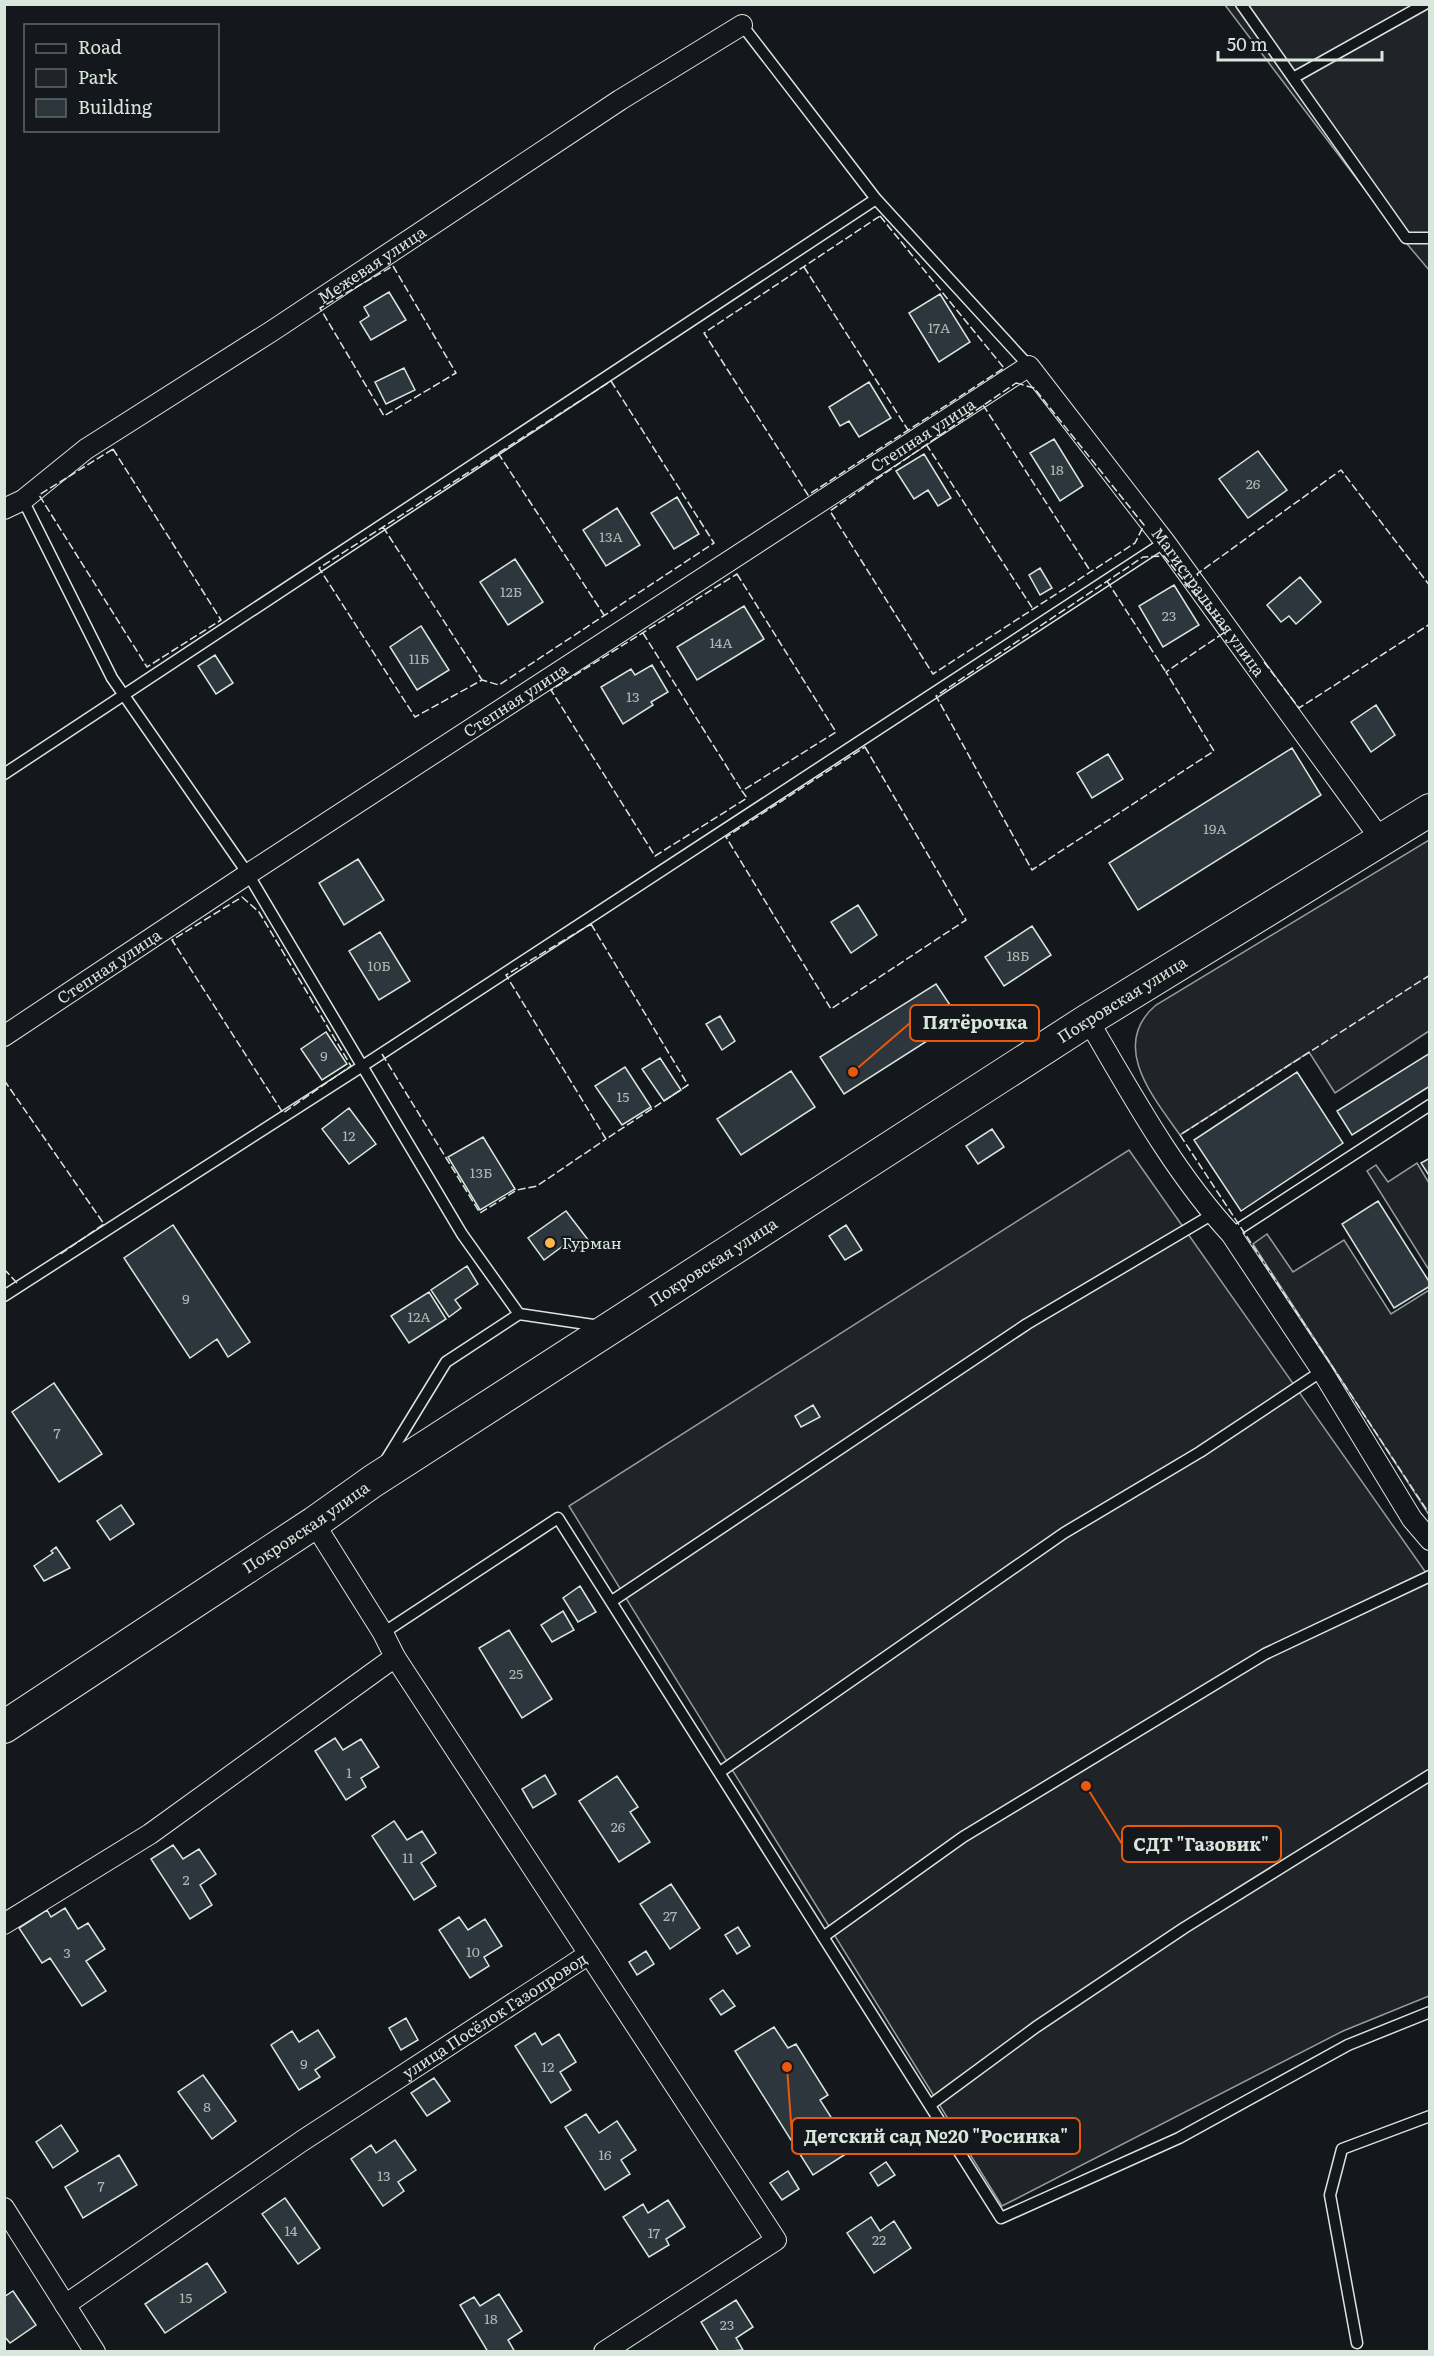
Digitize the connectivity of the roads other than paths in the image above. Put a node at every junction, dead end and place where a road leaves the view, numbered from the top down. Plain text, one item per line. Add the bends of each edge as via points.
1 (1241, 4) edge
2 (1425, 4) edge
3 (742, 25) joint
4 (1293, 78) junction
5 (876, 199) junction
6 (1430, 238) edge
7 (1029, 366) junction
8 (23, 500) junction
9 (4, 509) edge
10 (1165, 542) junction
11 (124, 696) junction
12 (4, 774) edge
13 (1430, 810) edge
14 (1382, 841) junction
15 (248, 874) junction
16 (1088, 1020) junction
17 (4, 1036) edge
18 (361, 1067) junction
19 (1430, 1105) edge
20 (1213, 1214) junction
21 (1231, 1234) junction
22 (4, 1296) edge
23 (519, 1314) junction
24 (611, 1328) junction
25 (1322, 1371) junction
26 (373, 1481) junction
27 (314, 1523) junction
28 (1430, 1540) edge
29 (1430, 1576) edge
30 (612, 1601) junction
31 (383, 1633) junction
32 (395, 1657) junction
33 (4, 1726) edge
34 (720, 1772) junction
35 (1430, 1775) edge
36 (4, 1924) edge
37 (823, 1936) junction
38 (589, 1954) junction
39 (1430, 2012) edge
40 (930, 2105) junction
41 (1430, 2116) edge
42 (4, 2208) edge
43 (65, 2305) junction
44 (1357, 2343) dead end
45 (84, 2348) edge
46 (604, 2352) edge

1 - 4 lane
2 - 4 lane
3 - 5 lane
3 - 8 street, Межевая улица via 620,100 86,449
4 - 6 lane via 1406,238
5 - 7 lane
5 - 11 lane
7 - 10 street, Магистральная улица
7 - 15 street, Степная улица
8 - 9 street, Межевая улица
8 - 11 lane
10 - 14 street, Магистральная улица
10 - 18 lane
11 - 12 lane
11 - 15 lane
13 - 14 main road, Покровская улица
14 - 16 main road, Покровская улица
15 - 17 street, Степная улица
15 - 18 lane
16 - 20 street via 1144,1115
16 - 24 main road, Покровская улица
18 - 22 lane
18 - 23 lane via 462,1234
19 - 21 lane
20 - 21 street
20 - 30 lane via 1028,1324
21 - 25 street
23 - 24 lane
23 - 26 lane via 446,1362
24 - 26 main road, Покровская улица
25 - 28 street via 1412,1519
25 - 34 lane via 1200,1452 1064,1533
26 - 27 main road, Покровская улица
27 - 31 street, улица Посёлок Газопровод
27 - 33 main road, Покровская улица
29 - 37 lane via 1265,1654 963,1837
30 - 31 lane via 558,1518
30 - 34 lane
31 - 32 street, улица Посёлок Газопровод
32 - 36 street via 150,1834
32 - 38 street, улица Посёлок Газопровод
34 - 37 lane
35 - 40 lane via 1184,1928 1036,2027
37 - 40 lane
38 - 43 street, улица Посёлок Газопровод via 302,2142
38 - 46 street via 776,2240
39 - 40 lane via 1348,2045 1179,2138 1001,2218
41 - 44 lane via 1342,2149 1330,2195
42 - 43 street
43 - 45 street

